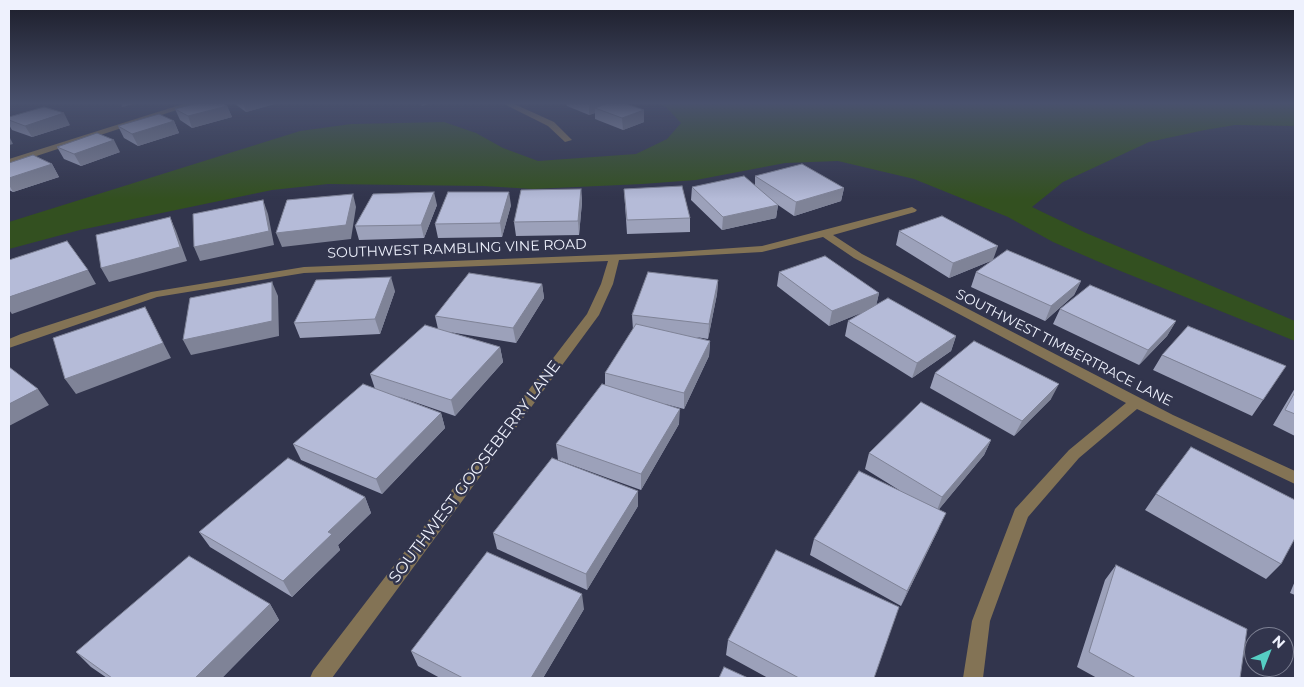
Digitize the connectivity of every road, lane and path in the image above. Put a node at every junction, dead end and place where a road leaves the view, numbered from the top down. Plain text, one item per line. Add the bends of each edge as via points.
1 (93, 135) edge
2 (563, 135) edge
3 (568, 140) dead end
4 (9, 162) edge
5 (912, 210) dead end
6 (825, 234) junction
7 (614, 258) junction
8 (9, 344) edge
9 (1136, 402) junction
10 (1295, 478) edge
11 (320, 678) edge
12 (973, 678) edge

1 - 4 street
2 - 3 street
5 - 6 street, SOUTHWEST RAMBLING VINE ROAD
6 - 7 street, SOUTHWEST RAMBLING VINE ROAD via 762,249
6 - 9 street, SOUTHWEST TIMBERTRACE LANE via 858,256
7 - 8 street, SOUTHWEST RAMBLING VINE ROAD via 304,270 155,294
7 - 11 street, SOUTHWEST GOOSEBERRY LANE via 593,315
9 - 10 street, SOUTHWEST TIMBERTRACE LANE
9 - 12 street via 1074,454 1021,514 981,622

